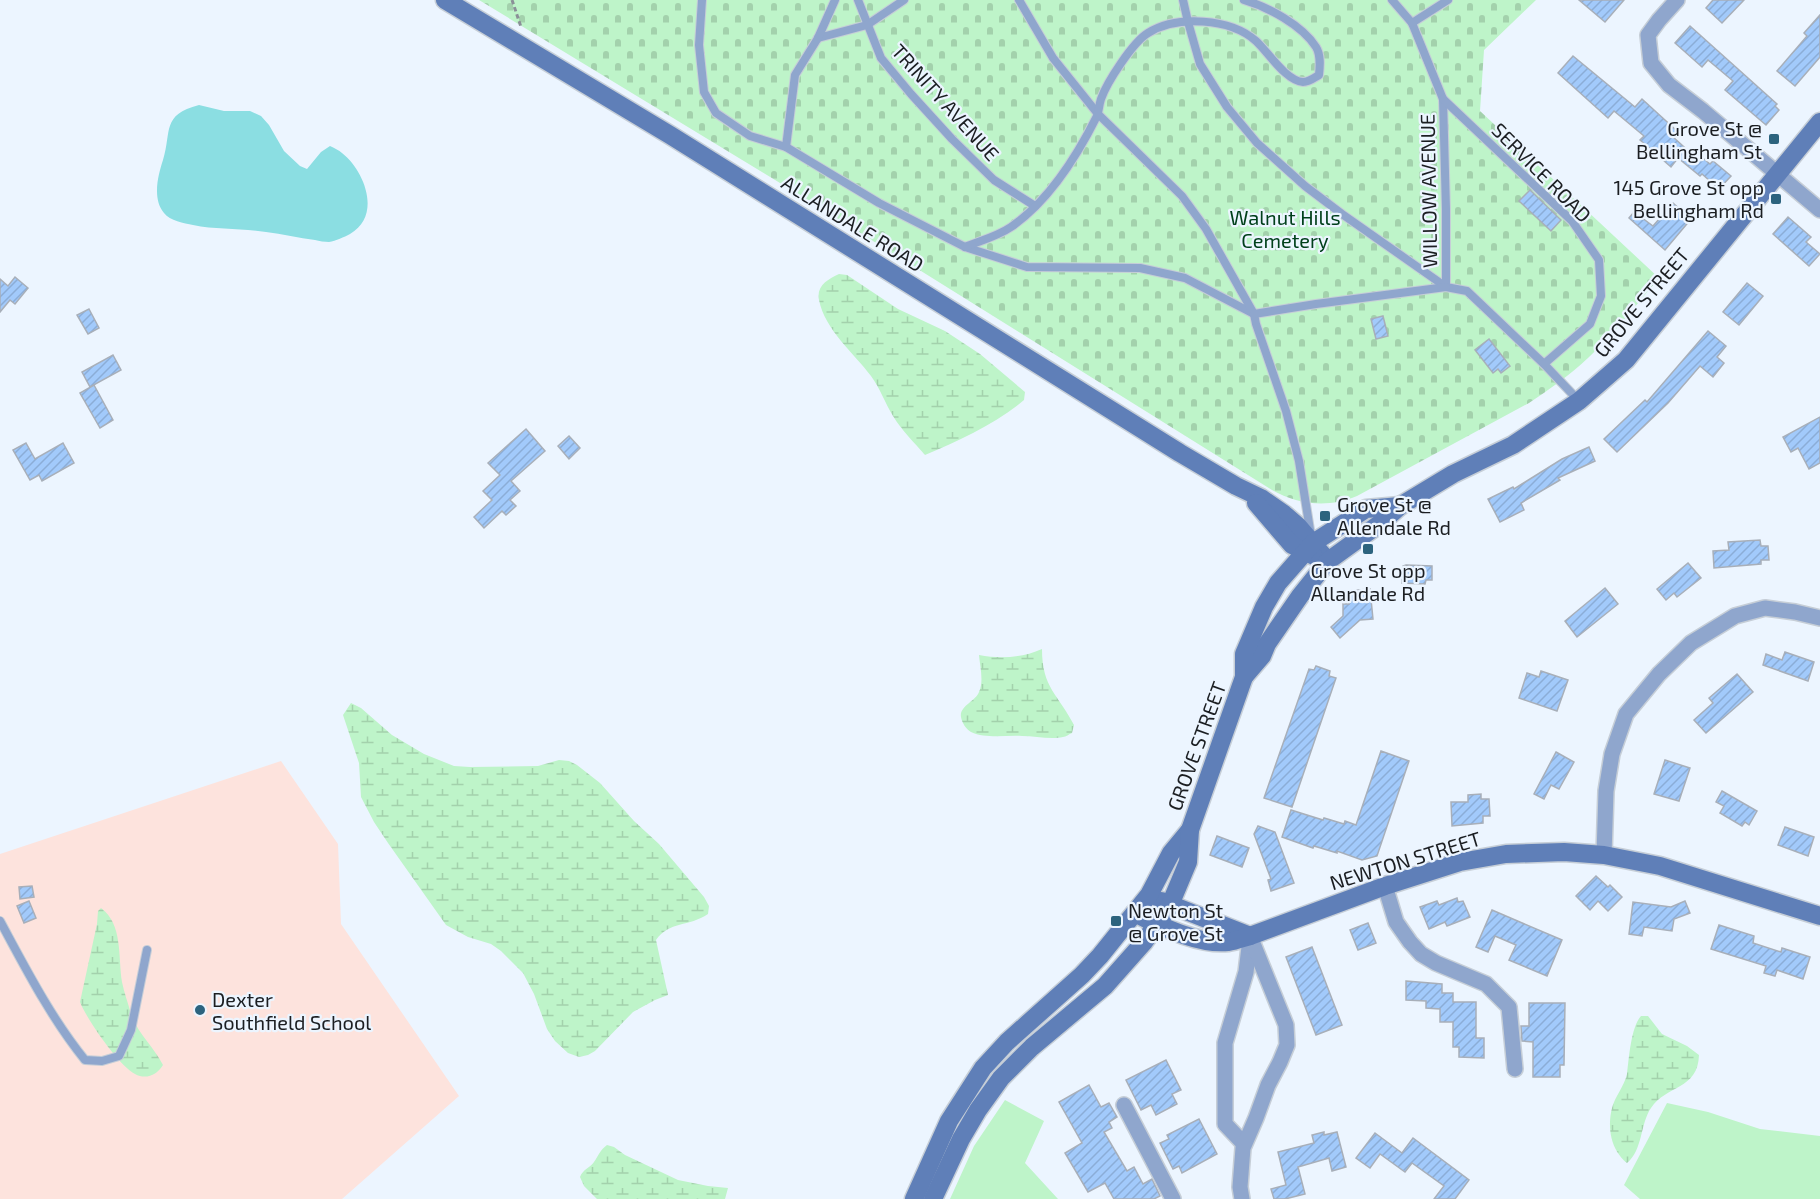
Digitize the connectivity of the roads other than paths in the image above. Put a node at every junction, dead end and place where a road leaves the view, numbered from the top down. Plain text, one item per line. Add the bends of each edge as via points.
1 (445, 0) edge
2 (702, 0) edge
3 (835, 0) edge
4 (858, 0) edge
5 (904, 0) edge
6 (1019, 0) edge
7 (1184, 0) edge
8 (1191, 0) edge
9 (1244, 0) edge
10 (1392, 0) edge
11 (1448, 0) edge
12 (1677, 0) edge
13 (1188, 22) junction
14 (1412, 23) junction
15 (867, 25) junction
16 (818, 38) junction
17 (1443, 99) junction
18 (1098, 114) junction
19 (1820, 122) edge
20 (786, 147) junction
21 (1778, 175) junction
22 (1035, 206) junction
23 (1820, 210) edge
24 (965, 247) junction
25 (1446, 287) junction
26 (1254, 314) junction
27 (1544, 364) junction
28 (1580, 401) junction
29 (1400, 506) junction
30 (1309, 548) junction
31 (1328, 561) junction
32 (1820, 618) edge
33 (1250, 636) junction
34 (1267, 644) junction
35 (1244, 677) junction
36 (1190, 830) junction
37 (1604, 855) junction
38 (1385, 886) junction
39 (1149, 894) junction
40 (1170, 905) junction
41 (1135, 913) junction
42 (1820, 916) edge
43 (0, 921) edge
44 (1157, 925) junction
45 (1250, 936) junction
46 (147, 951) dead end
47 (1515, 1069) dead end
48 (1124, 1105) dead end
49 (1245, 1144) junction
50 (914, 1199) edge
51 (933, 1199) edge
52 (1173, 1199) edge
53 (1242, 1199) edge

1 - 30 main road, ALLANDALE ROAD via 1236,486 1292,545
2 - 20 lane via 699,45 704,92 716,113 750,136
3 - 16 lane
4 - 15 lane, TRINITY AVENUE
5 - 15 lane
6 - 18 lane via 1053,58
7 - 8 lane
7 - 13 lane
9 - 13 lane via 1260,5 1304,33 1317,48 1319,75 1301,82 1290,76 1255,39 1206,21
10 - 14 lane, WILLOW AVENUE
11 - 14 lane
12 - 21 street via 1648,35 1652,63 1669,85
13 - 18 lane via 1167,24 1146,33 1119,64
13 - 25 lane via 1200,64 1227,107 1257,143 1305,186
14 - 17 lane, WILLOW AVENUE
15 - 16 lane
15 - 22 lane, TRINITY AVENUE via 881,58 952,139 994,180
16 - 20 lane via 795,75
17 - 25 lane, WILLOW AVENUE
17 - 27 lane, SERVICE ROAD via 1572,221 1599,260 1602,296 1590,324
18 - 22 lane via 1065,173
18 - 26 lane via 1182,196 1206,229
19 - 21 main road, GROVE STREET
20 - 24 lane via 879,203
21 - 23 street
21 - 28 main road, GROVE STREET via 1626,360
22 - 24 lane via 1010,227
24 - 26 lane via 1027,267 1140,268 1185,278
25 - 26 lane
25 - 27 lane via 1467,291
26 - 30 lane via 1297,451
27 - 28 lane
28 - 29 main road, GROVE STREET via 1513,444
29 - 30 main road, GROVE STREET via 1366,509
29 - 31 main road, GROVE STREET
30 - 31 main road, ALLANDALE ROAD
30 - 33 main road, GROVE STREET via 1278,583
31 - 34 main road, GROVE STREET
32 - 37 street via 1765,608 1735,616 1691,643 1659,674 1626,714 1612,754 1606,791
33 - 34 lane
33 - 35 main road, GROVE STREET via 1244,654
34 - 35 main road, GROVE STREET via 1262,657
35 - 36 main road, GROVE STREET
36 - 39 main road, GROVE STREET via 1171,853
36 - 40 main road, GROVE STREET via 1188,862
37 - 38 main road, NEWTON STREET via 1506,854 1460,862
37 - 42 main road, NEWTON STREET via 1660,866
38 - 45 main road, NEWTON STREET
38 - 47 street via 1396,922 1421,954 1486,984 1509,1008
39 - 40 main road
39 - 41 main road
40 - 44 main road
40 - 45 main road
41 - 44 main road, NEWTON STREET
41 - 50 main road via 1101,956 983,1068 949,1121
43 - 46 lane via 32,981 85,1060 119,1056 131,1030
44 - 45 main road, NEWTON STREET via 1208,941 1227,942
44 - 51 main road via 1106,987 1032,1047 1001,1078 966,1130
45 - 49 street via 1246,972 1225,1043 1225,1124
45 - 49 street via 1286,1025 1287,1045
48 - 52 street
49 - 53 street

